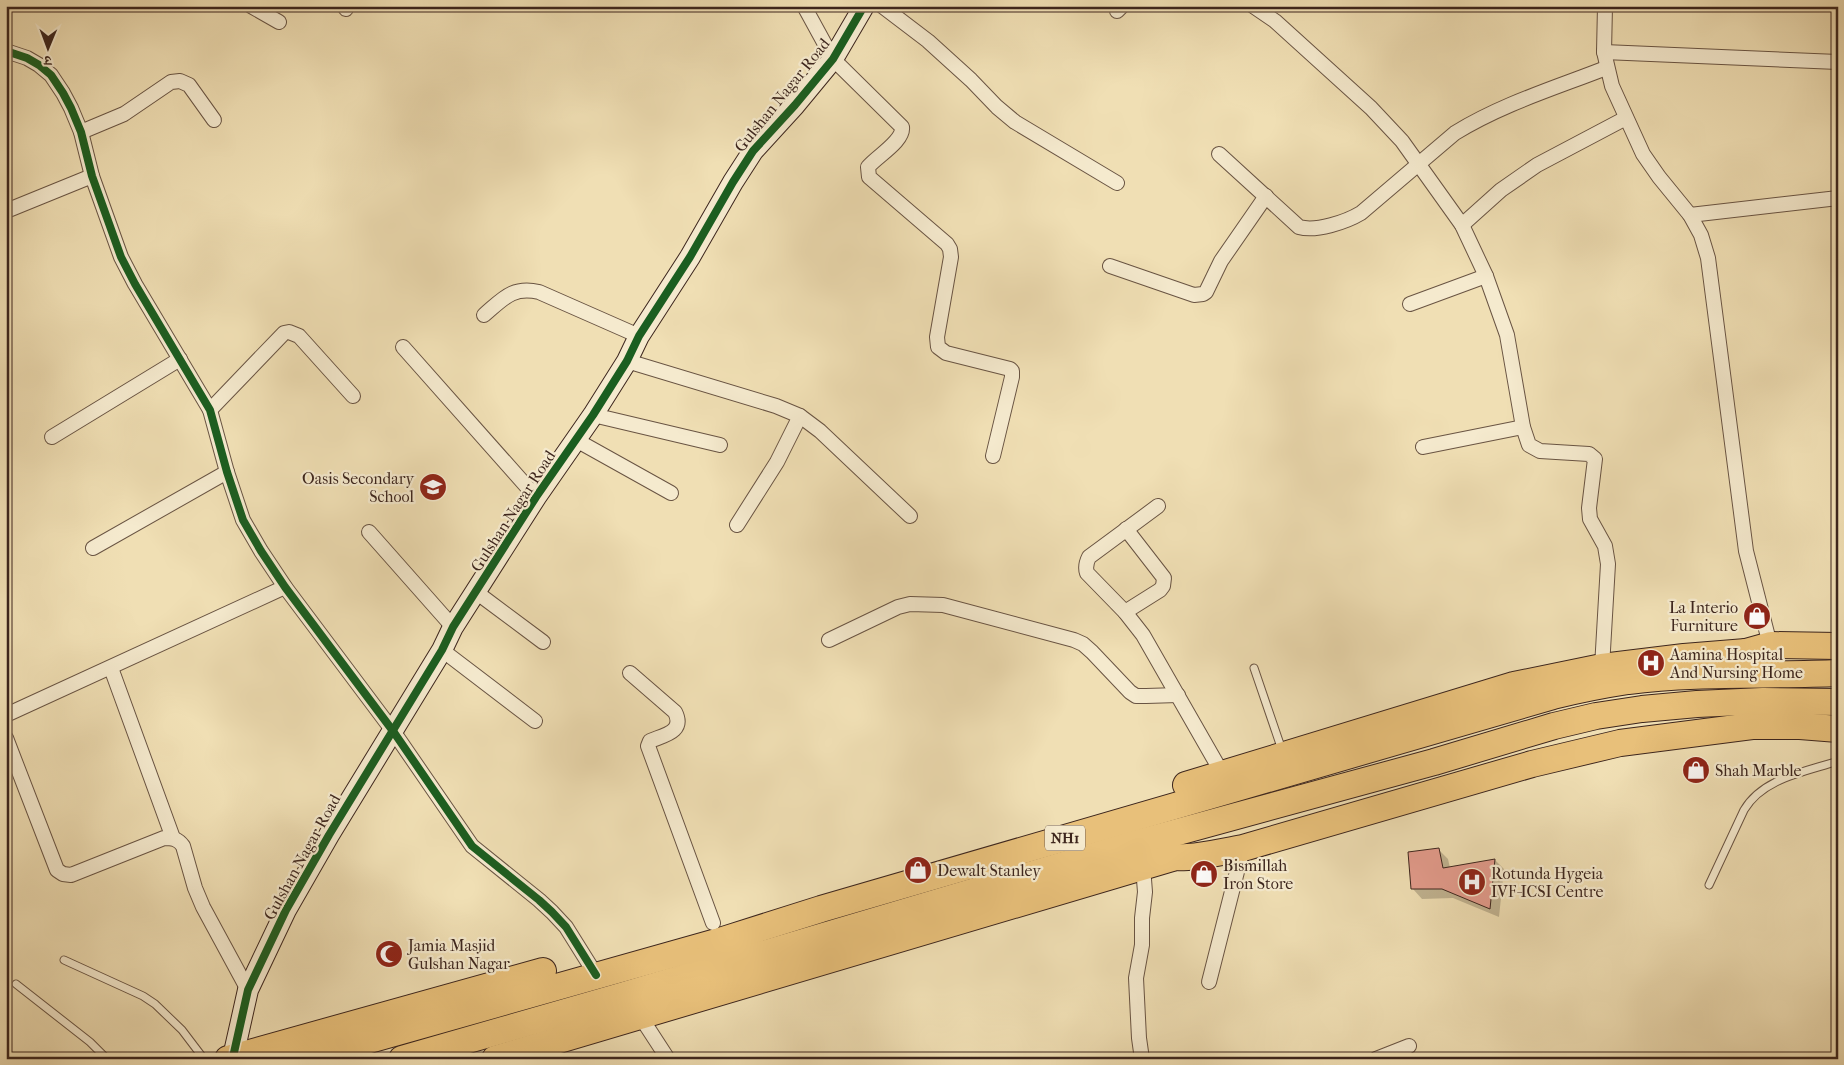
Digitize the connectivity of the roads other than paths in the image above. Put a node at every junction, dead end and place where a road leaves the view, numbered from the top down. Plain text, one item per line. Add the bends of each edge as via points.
1 (251, 6) edge
2 (804, 6) edge
3 (864, 6) edge
4 (882, 6) edge
5 (1253, 6) edge
6 (1605, 6) edge
7 (279, 22) dead end
8 (6, 51) edge
9 (1604, 52) junction
10 (833, 60) junction
11 (1838, 62) edge
12 (1606, 68) junction
13 (1626, 118) junction
14 (214, 120) dead end
15 (81, 132) junction
16 (1219, 154) dead end
17 (1418, 164) junction
18 (92, 176) junction
19 (1117, 183) dead end
20 (1266, 196) junction
21 (1838, 198) edge
22 (6, 211) edge
23 (1690, 215) junction
24 (1462, 225) junction
25 (1110, 266) dead end
26 (1486, 276) junction
27 (1410, 304) dead end
28 (484, 315) dead end
29 (639, 336) junction
30 (403, 348) dead end
31 (180, 359) junction
32 (627, 361) junction
33 (353, 396) dead end
34 (210, 410) junction
35 (593, 415) junction
36 (800, 416) junction
37 (1523, 427) junction
38 (52, 437) dead end
39 (576, 440) junction
40 (720, 445) dead end
41 (1423, 447) dead end
42 (993, 456) dead end
43 (227, 472) junction
44 (670, 493) dead end
45 (536, 497) junction
46 (1158, 506) dead end
47 (910, 516) dead end
48 (736, 525) dead end
49 (1126, 529) junction
50 (369, 532) dead end
51 (93, 548) dead end
52 (285, 587) junction
53 (476, 592) junction
54 (1125, 612) junction
55 (453, 626) junction
56 (829, 640) dead end
57 (543, 642) dead end
58 (1771, 645) junction
59 (1838, 646) edge
60 (442, 650) junction
61 (1746, 652) junction
62 (1602, 667) junction
63 (112, 668) junction
64 (1254, 668) dead end
65 (630, 673) dead end
66 (1838, 673) edge
67 (1702, 676) junction
68 (1778, 676) junction
69 (1178, 695) junction
70 (1838, 702) edge
71 (6, 715) edge
72 (534, 721) dead end
73 (1838, 729) edge
74 (393, 731) junction
75 (6, 738) edge
76 (1838, 762) edge
77 (1287, 763) junction
78 (1222, 773) junction
79 (173, 838) junction
80 (1243, 848) junction
81 (1139, 855) junction
82 (1709, 886) dead end
83 (714, 923) junction
84 (64, 960) dead end
85 (592, 967) junction
86 (1209, 982) dead end
87 (16, 984) dead end
88 (248, 990) junction
89 (640, 1016) junction
90 (1410, 1046) dead end
91 (231, 1058) edge
92 (107, 1059) edge
93 (204, 1059) edge
94 (302, 1059) edge
95 (402, 1059) edge
96 (495, 1059) edge
97 (668, 1059) edge
98 (1142, 1059) edge
99 (1376, 1059) edge

1 - 7 street
2 - 10 street
3 - 10 street, Gulshan Nagar Road
4 - 19 street via 942,53 1015,122
5 - 17 street via 1275,21 1371,108 1402,141
6 - 9 street
8 - 15 street via 27,58 50,75 64,93
9 - 11 street
9 - 12 street
10 - 29 street, Gulshan Nagar Road via 752,151
10 - 42 street via 902,127 903,132 898,139 868,167 869,177 950,249 936,342 938,347 946,353 1012,371
12 - 13 street
12 - 17 street via 1490,113 1455,133
13 - 23 street via 1649,164
13 - 24 street via 1537,165
14 - 15 street via 189,85 180,81 171,82 124,114
15 - 18 street
16 - 20 street
17 - 20 street via 1346,222 1299,227
17 - 24 street
18 - 22 street
18 - 31 street via 128,273
20 - 25 street via 1220,261 1203,294 1194,295
21 - 23 street
23 - 58 street via 1708,258 1746,551
24 - 26 street
26 - 27 street
26 - 37 street via 1507,335
28 - 29 street via 508,294 530,290
29 - 32 street, Gulshan Nagar Road
30 - 45 street
31 - 34 street
31 - 38 street
32 - 35 street, Gulshan Nagar Road
32 - 36 street
33 - 34 street via 299,336 289,332 284,333
34 - 43 street
35 - 39 street, Gulshan Nagar Road
35 - 40 street
36 - 47 street
36 - 48 street via 781,455
37 - 41 street
37 - 62 street via 1533,449 1589,454 1595,459 1590,519 1605,546 1608,564
39 - 44 street
39 - 45 street, Gulshan Nagar Road
43 - 51 street
43 - 52 street via 243,520
45 - 53 street, Gulshan Nagar Road
46 - 49 street
49 - 54 street via 1164,582 1160,590
49 - 54 street via 1086,562 1087,573
50 - 55 street
52 - 63 street
52 - 74 street
53 - 55 street, Gulshan Nagar Road
53 - 57 street
54 - 69 street via 1143,635
55 - 60 street, Gulshan Nagar Road
56 - 69 street via 898,606 943,605 1074,640 1088,648 1136,696
58 - 59 highway
58 - 61 highway
58 - 68 street
60 - 72 street
60 - 74 street, Gulshan Nagar Road
61 - 62 highway
61 - 67 highway
62 - 77 highway via 1514,684
63 - 71 street
63 - 79 street
64 - 77 lane
65 - 83 street via 675,712 679,722 672,731 650,741 648,746
66 - 68 highway, NH1
67 - 68 highway, NH1
67 - 77 highway, NH1 via 1590,687
69 - 78 street
70 - 81 highway, NH1 via 1697,704 1596,716 1434,762
73 - 80 highway via 1752,726 1620,744 1532,764
74 - 85 street via 472,846 552,912
74 - 88 street, Gulshan Nagar Road via 304,876
75 - 79 street via 57,870 63,874 78,873 164,838
76 - 82 lane via 1785,778 1751,799
77 - 78 highway
77 - 85 highway, NH1 via 720,941
78 - 83 highway via 1094,816
79 - 88 street via 183,846 202,906
80 - 81 highway via 1172,858 1149,853
80 - 86 street
81 - 89 highway
81 - 95 highway, NH1
81 - 98 street via 1145,892 1142,945 1136,978
83 - 85 highway
84 - 93 lane via 155,1004 173,1020
85 - 91 highway
85 - 94 highway, NH1
87 - 92 lane
88 - 91 street, Gulshan Nagar Road
89 - 96 highway
89 - 97 street
90 - 99 street

